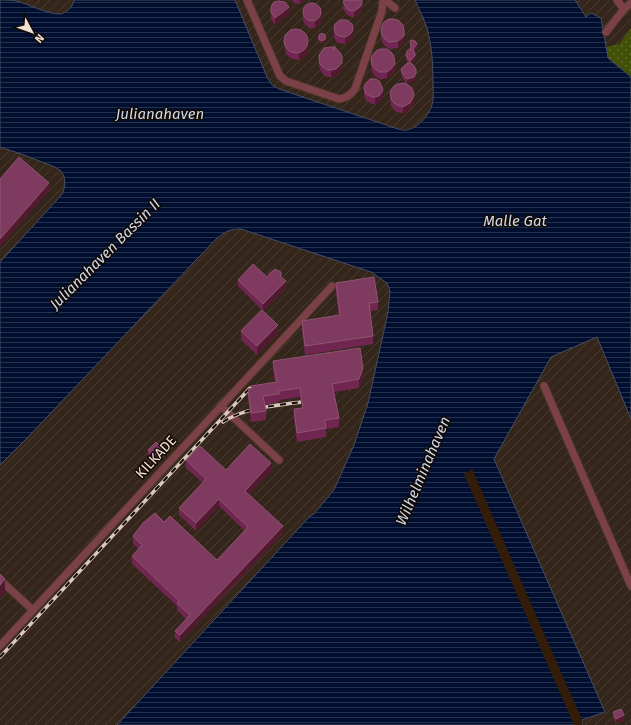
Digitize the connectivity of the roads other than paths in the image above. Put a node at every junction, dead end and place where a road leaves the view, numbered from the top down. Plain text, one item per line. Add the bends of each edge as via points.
1 (247, 0) edge
2 (384, 0) edge
3 (617, 0) edge
4 (631, 3) edge
5 (395, 8) dead end
6 (624, 9) junction
7 (606, 32) dead end
8 (332, 286) dead end
9 (544, 386) dead end
10 (221, 406) junction
11 (279, 460) dead end
12 (0, 580) edge
13 (631, 586) edge
14 (33, 610) junction
15 (0, 646) edge

1 - 2 street via 280,76 286,81 339,99 346,98 355,88
2 - 5 street
3 - 6 street
4 - 6 street
6 - 7 street
8 - 10 street, KILKADE
9 - 13 street
10 - 11 street
10 - 14 street, KILKADE
12 - 14 street
14 - 15 street, KILKADE

